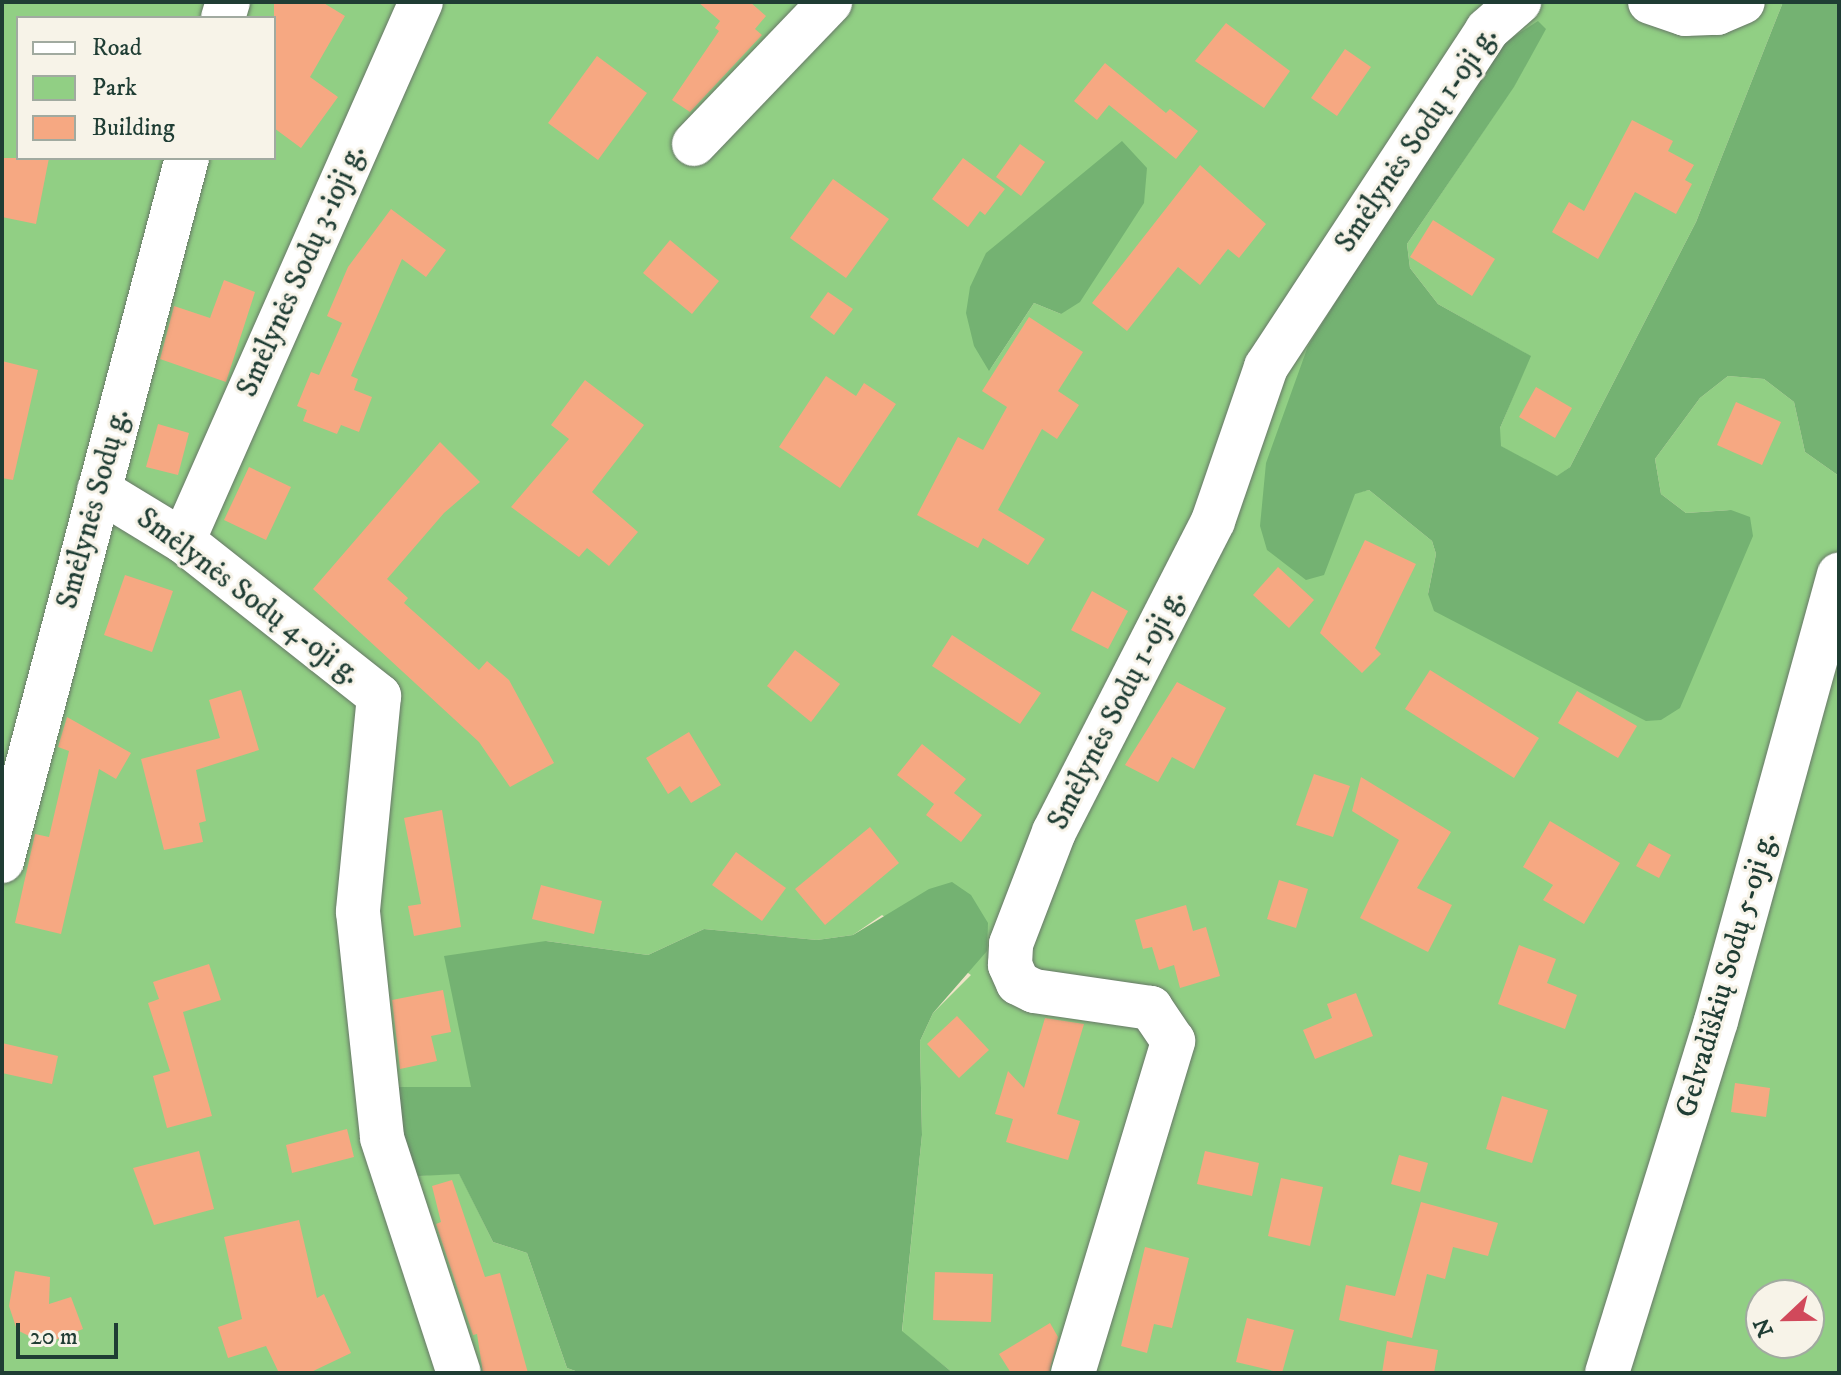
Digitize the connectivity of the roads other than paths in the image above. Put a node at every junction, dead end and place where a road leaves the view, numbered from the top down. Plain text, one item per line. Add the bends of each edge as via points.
1 (421, 2) edge
2 (830, 2) edge
3 (1519, 2) edge
4 (1650, 2) edge
5 (1743, 2) edge
6 (694, 144) dead end
7 (186, 160) edge
8 (99, 490) junction
9 (183, 541) junction
10 (1839, 575) edge
11 (2, 861) edge
12 (459, 1373) edge
13 (1073, 1373) edge
14 (1607, 1373) edge

1 - 9 street, Smėlynės Sodų 3-ioji g.
2 - 6 street
3 - 13 street, Smėlynės Sodų 1-oji g. via 1487,30 1266,367 1213,521 1054,832 1011,944 1010,965 1018,983 1034,991 1151,1008 1173,1041
4 - 5 street via 1685,14 1717,13
7 - 8 street, Smėlynės Sodų g.
8 - 9 street, Smėlynės Sodų 4-oji g.
8 - 11 street, Smėlynės Sodų g.
9 - 12 street, Smėlynės Sodų 4-oji g. via 379,696 358,912 382,1138
10 - 14 street, Gelvadiškių Sodų 5-oji g. via 1716,1021

